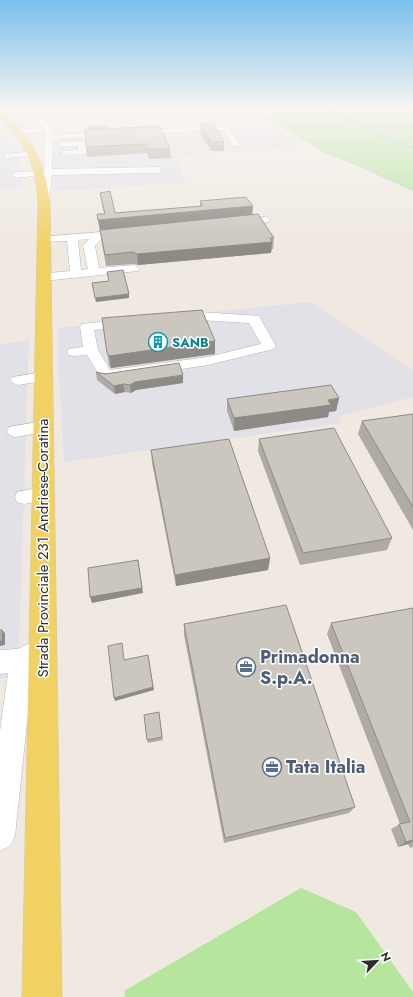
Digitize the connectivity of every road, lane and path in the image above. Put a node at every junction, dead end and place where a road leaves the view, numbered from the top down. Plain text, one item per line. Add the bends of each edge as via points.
1 (20, 155) edge
2 (34, 155) edge
3 (49, 155) edge
4 (61, 155) edge
5 (331, 155) edge
6 (7, 156) dead end
7 (49, 160) junction
8 (42, 170) junction
9 (158, 170) dead end
10 (15, 172) dead end
11 (413, 190) edge
12 (265, 220) dead end
13 (226, 223) edge
14 (139, 232) edge
15 (100, 235) junction
16 (72, 237) junction
17 (44, 239) junction
18 (134, 269) dead end
19 (94, 272) junction
20 (76, 274) junction
21 (44, 277) junction
22 (162, 320) edge
23 (140, 322) edge
24 (90, 350) junction
25 (74, 352) dead end
26 (44, 377) junction
27 (18, 380) dead end
28 (44, 427) junction
29 (14, 431) dead end
30 (22, 656) edge
31 (0, 836) edge
32 (42, 997) edge

1 - 6 street
2 - 8 main road, Strada Provinciale 231 Andriese-Coratina
3 - 7 street
4 - 7 street
5 - 11 path
7 - 8 street
8 - 9 street
8 - 10 street
8 - 17 main road, Strada Provinciale 231 Andriese-Coratina
12 - 13 street
14 - 15 street
15 - 16 street
15 - 19 street via 89,246
16 - 17 street
16 - 20 street
17 - 21 main road, Strada Provinciale 231 Andriese-Coratina
18 - 19 street
19 - 20 street
20 - 21 street
21 - 26 main road, Strada Provinciale 231 Andriese-Coratina
22 - 24 street via 199,316 254,318 269,346 208,361 106,375
23 - 24 street via 88,327
24 - 25 street
26 - 27 street
26 - 28 main road, Strada Provinciale 231 Andriese-Coratina
28 - 29 street
28 - 30 main road, Strada Provinciale 231 Andriese-Coratina via 34,496
30 - 31 street
30 - 32 main road, Strada Provinciale 231 Andriese-Coratina

